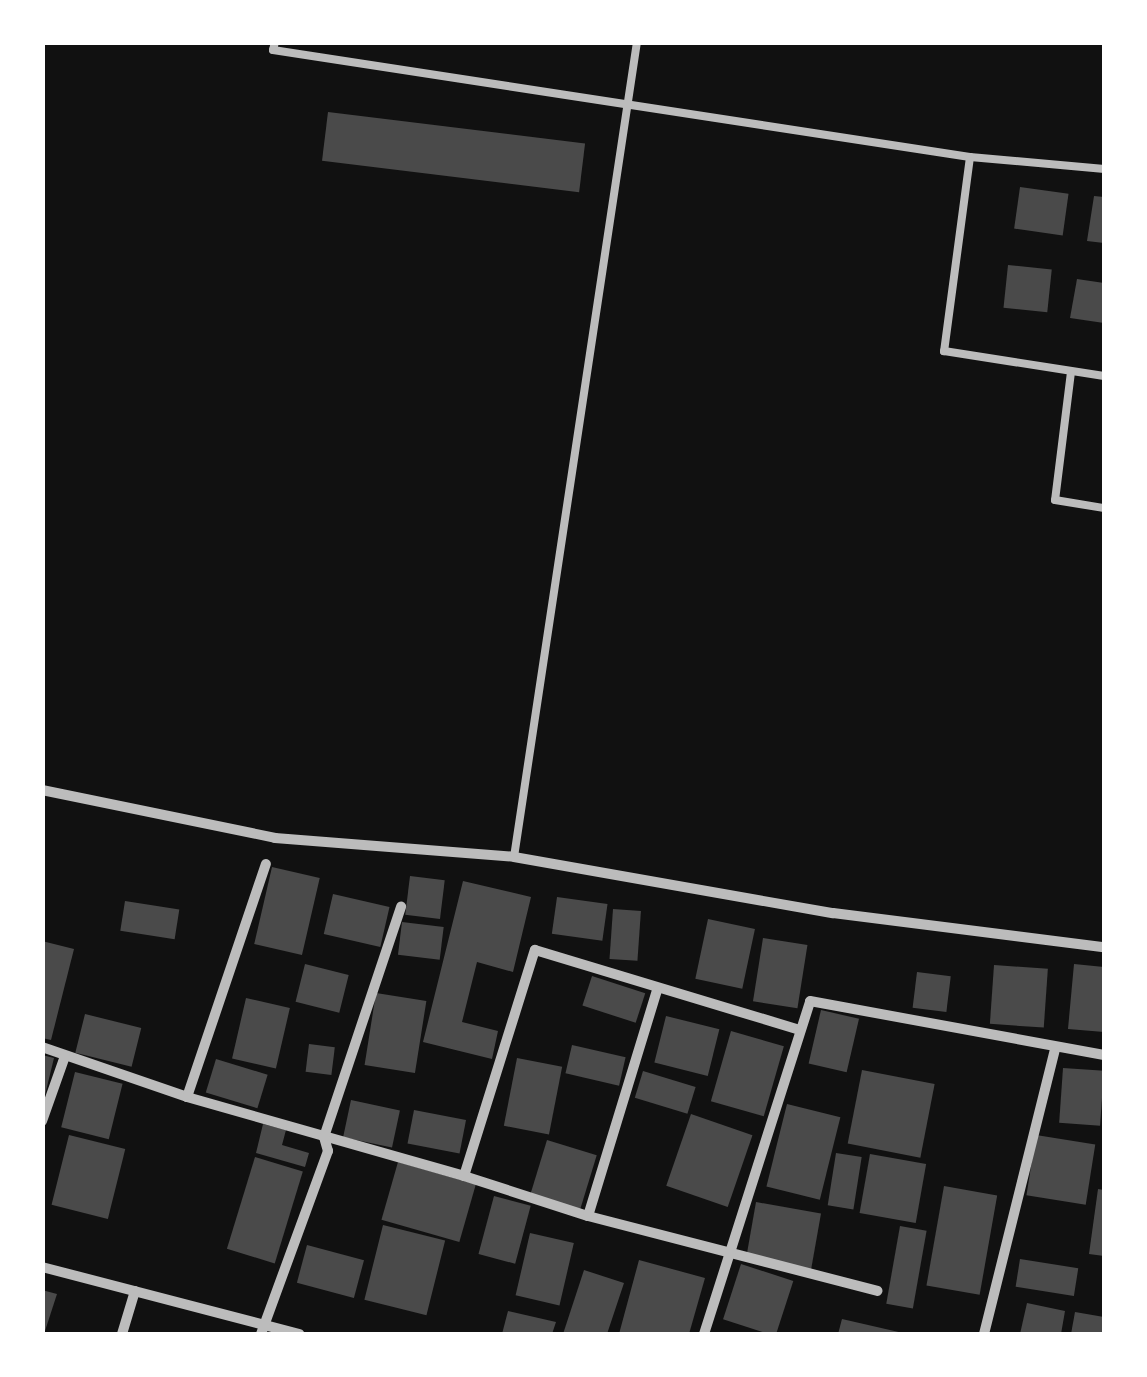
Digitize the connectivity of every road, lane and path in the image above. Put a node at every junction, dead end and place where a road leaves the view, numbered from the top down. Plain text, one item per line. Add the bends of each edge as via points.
1 (274, 42) edge
2 (636, 42) edge
3 (626, 100) junction
4 (970, 157) junction
5 (1104, 169) edge
6 (1071, 372) junction
7 (1104, 376) edge
8 (1104, 508) edge
9 (42, 790) edge
10 (514, 857) junction
11 (266, 864) dead end
12 (400, 906) dead end
13 (1104, 948) edge
14 (657, 990) junction
15 (797, 1030) junction
16 (42, 1047) edge
17 (1054, 1050) junction
18 (66, 1056) junction
19 (1104, 1056) edge
20 (188, 1097) junction
21 (42, 1122) edge
22 (324, 1137) junction
23 (464, 1176) junction
24 (588, 1216) junction
25 (731, 1254) junction
26 (42, 1267) edge
27 (135, 1291) junction
28 (877, 1291) dead end
29 (263, 1329) edge
30 (122, 1334) edge
31 (298, 1334) edge
32 (704, 1334) edge
33 (984, 1334) edge

1 - 3 lane via 273,50
2 - 3 lane
3 - 4 lane
3 - 10 lane
4 - 5 lane
4 - 6 lane via 944,351
6 - 7 lane
6 - 8 lane via 1056,500
9 - 10 street via 274,838
10 - 13 street via 833,913
11 - 20 street
12 - 22 street
14 - 15 street
14 - 23 street via 536,950
14 - 24 street
15 - 17 street via 810,1001
15 - 25 street
16 - 18 street
17 - 19 street
17 - 33 street
18 - 20 street
18 - 21 street
20 - 22 street
22 - 23 street
22 - 29 street via 328,1151
23 - 24 street
24 - 25 street
25 - 28 street
25 - 32 street
26 - 27 street
27 - 29 street
27 - 30 street
29 - 31 street

